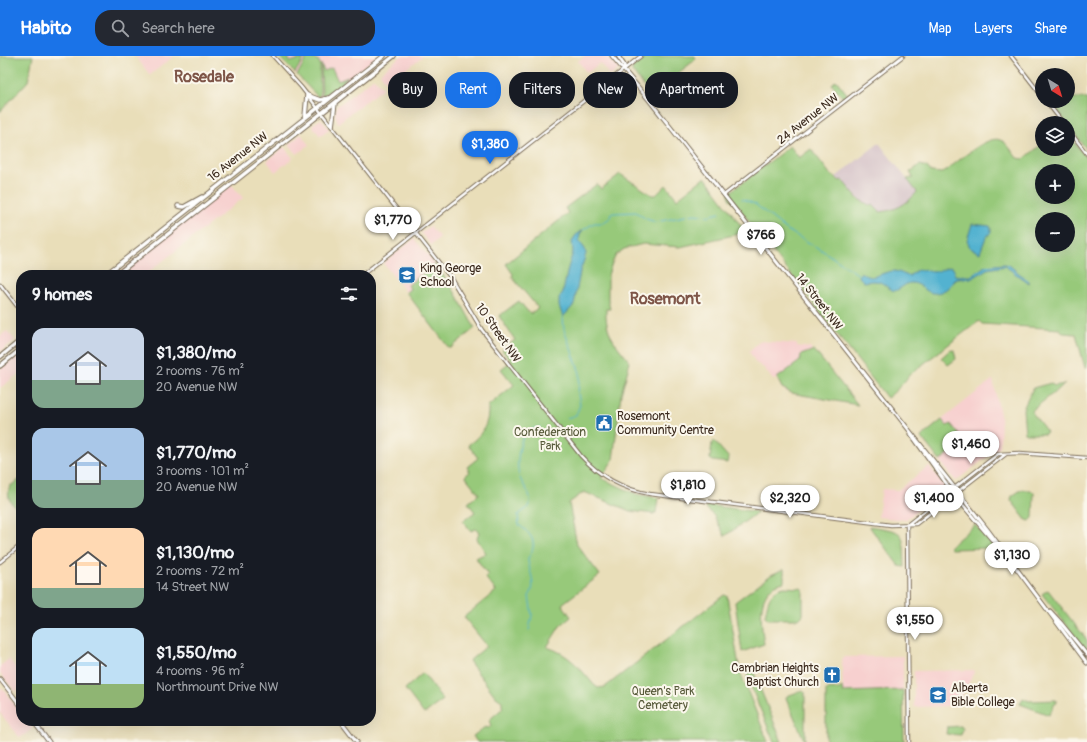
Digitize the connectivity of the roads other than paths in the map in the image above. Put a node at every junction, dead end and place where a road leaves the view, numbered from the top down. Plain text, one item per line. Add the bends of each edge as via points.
1 (273, 56) edge
2 (384, 56) edge
3 (394, 56) edge
4 (612, 56) edge
5 (618, 56) edge
6 (641, 56) edge
7 (902, 56) edge
8 (1011, 56) edge
9 (625, 69) junction
10 (1035, 87) edge
11 (307, 95) junction
12 (332, 97) junction
13 (336, 102) junction
14 (318, 108) junction
15 (1051, 108) edge
16 (322, 113) junction
17 (1058, 116) edge
18 (304, 119) junction
19 (332, 126) junction
20 (1075, 138) edge
21 (1087, 154) edge
22 (205, 196) junction
23 (724, 196) junction
24 (178, 206) dead end
25 (416, 232) junction
26 (111, 270) edge
27 (122, 270) edge
28 (368, 270) edge
29 (0, 284) edge
30 (16, 305) edge
31 (16, 344) edge
32 (16, 353) edge
33 (0, 357) edge
34 (0, 366) edge
35 (1006, 454) junction
36 (1087, 458) edge
37 (952, 489) junction
38 (957, 492) junction
39 (954, 494) junction
40 (907, 526) junction
41 (16, 549) edge
42 (1001, 550) junction
43 (0, 562) edge
44 (1046, 607) junction
45 (1087, 655) edge
46 (1087, 663) edge
47 (0, 679) edge
48 (16, 700) edge
49 (37, 726) edge
50 (345, 726) edge
51 (49, 742) edge
52 (358, 742) edge
53 (910, 742) edge

1 - 11 street, 10 Street NW
2 - 12 highway, 16 Avenue NW
3 - 13 highway, 16 Avenue NW
4 - 9 main road, 14 Street NW
5 - 9 main road, 14 Street NW
6 - 9 street
7 - 23 street, 24 Avenue NW
8 - 10 street
9 - 23 main road, 14 Street NW
9 - 25 street
11 - 12 highway via 320,100
11 - 14 street, 10 Street NW
11 - 18 highway via 307,112
12 - 14 highway, 16 Avenue NW
13 - 16 highway, 16 Avenue NW
13 - 19 highway
14 - 16 street, 10 Street NW
14 - 18 highway, 16 Avenue NW
15 - 17 street
16 - 19 street, 10 Street NW
16 - 27 highway, 16 Avenue NW
18 - 22 highway, 16 Avenue NW
19 - 25 street, 10 Street NW
20 - 21 street
22 - 24 highway via 183,207
22 - 26 highway, 16 Avenue NW
23 - 37 main road, 14 Street NW
25 - 28 street
25 - 40 street, 10 Street NW via 457,286 482,330 590,466 607,479 632,490
29 - 30 street
31 - 33 highway
32 - 34 highway
35 - 36 street
35 - 37 street via 998,454
35 - 38 street
37 - 38 main road, 14 Street NW
37 - 39 main road, 14 Street NW
37 - 40 street
38 - 39 street
38 - 42 main road, 14 Street NW
39 - 40 street via 916,524
39 - 42 main road, 14 Street NW
40 - 53 street
41 - 43 street
42 - 44 main road, 14 Street NW
44 - 45 main road, 14 Street NW
44 - 46 main road, 14 Street NW
47 - 48 main road
49 - 51 main road
50 - 52 main road

